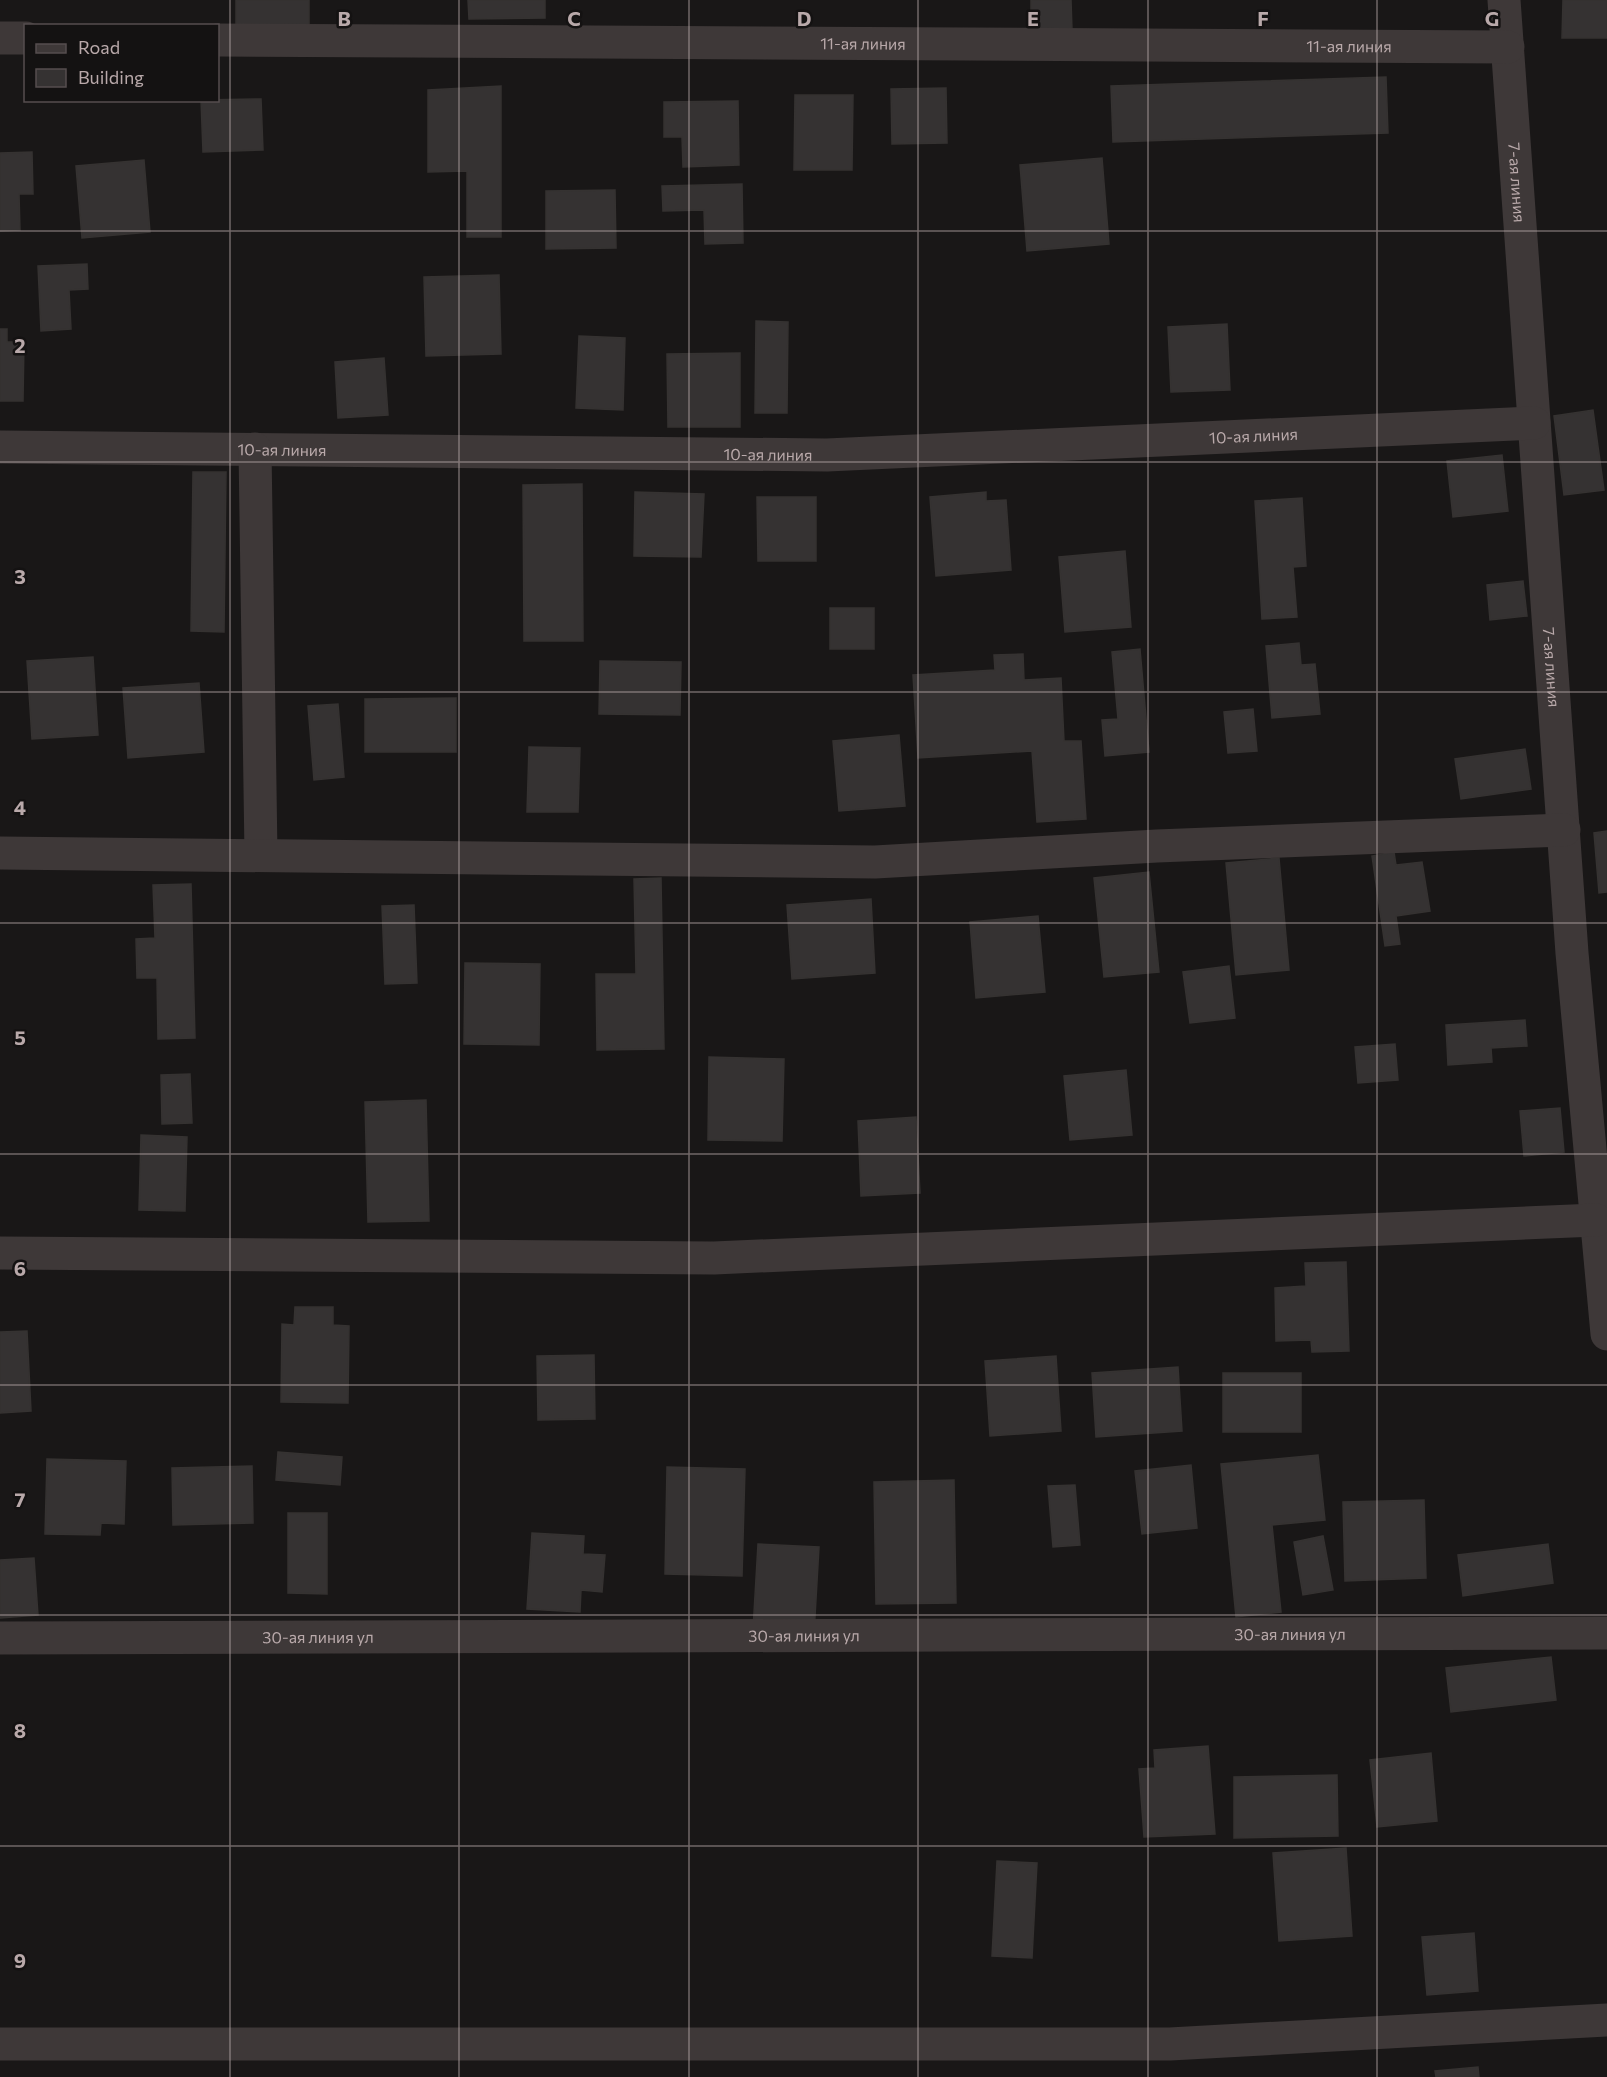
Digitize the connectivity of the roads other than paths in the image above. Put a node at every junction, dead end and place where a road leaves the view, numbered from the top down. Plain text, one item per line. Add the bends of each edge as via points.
1 (1504, 0) edge
2 (0, 38) edge
3 (24, 38) edge
4 (219, 40) edge
5 (1508, 47) junction
6 (1534, 423) junction
7 (0, 447) edge
8 (255, 449) junction
9 (1564, 830) junction
10 (0, 853) edge
11 (261, 855) junction
12 (1596, 1220) junction
13 (0, 1253) edge
14 (1607, 1335) edge
15 (1607, 1633) edge
16 (0, 1638) edge
17 (1607, 2020) edge
18 (0, 2044) edge

1 - 5 street, 7-ая линия
2 - 3 street
4 - 5 street, 11-ая линия
5 - 6 street, 7-ая линия
6 - 8 street, 10-ая линия via 827,455
6 - 9 street, 7-ая линия
7 - 8 street, 10-ая линия
8 - 11 street
9 - 11 street via 875,862
9 - 12 street, 7-ая линия
10 - 11 street
12 - 13 street via 714,1258
12 - 14 street, 7-ая линия
15 - 16 street, 30-ая линия ул
17 - 18 street via 1170,2044

